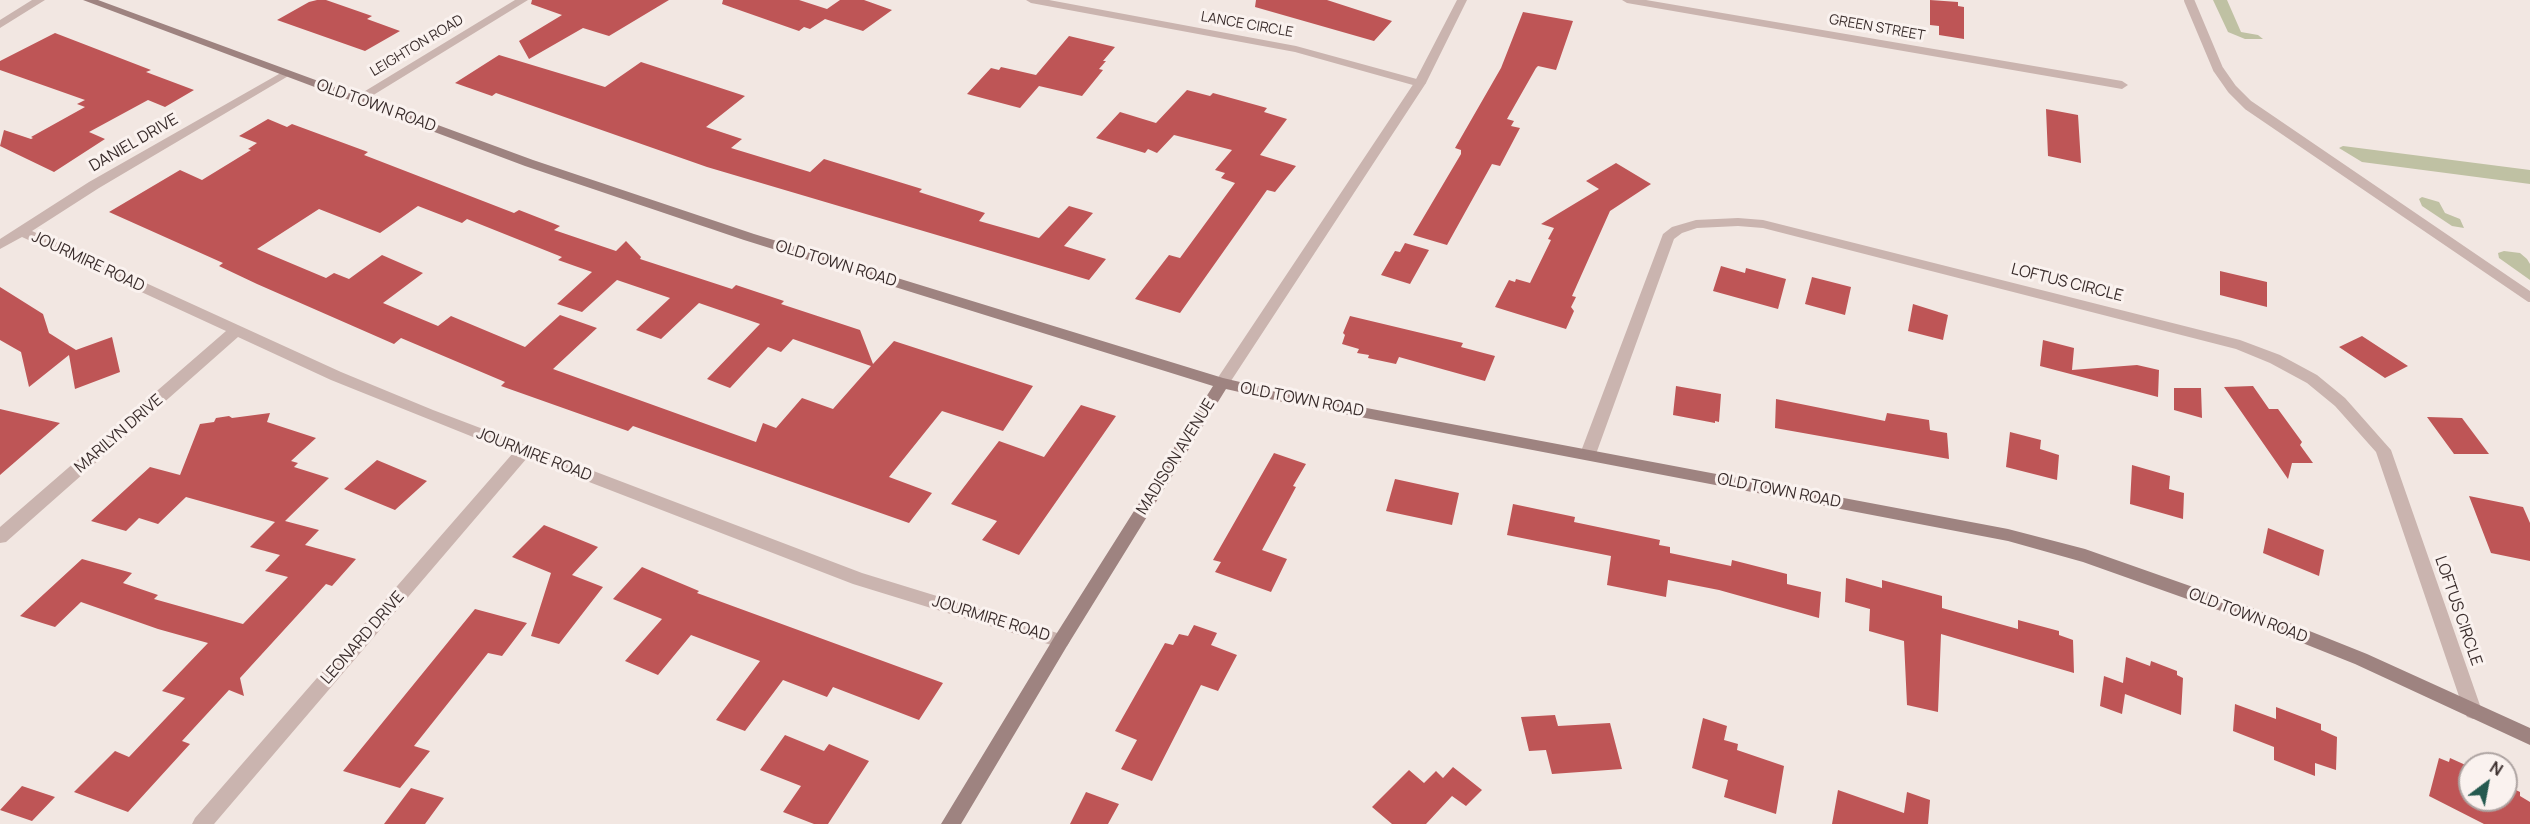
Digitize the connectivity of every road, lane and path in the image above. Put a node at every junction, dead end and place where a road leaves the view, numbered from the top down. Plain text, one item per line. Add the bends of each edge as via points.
1 (40, 0) edge
2 (88, 0) edge
3 (523, 0) edge
4 (1031, 0) edge
5 (1462, 0) edge
6 (1627, 0) edge
7 (2189, 0) edge
8 (0, 25) edge
9 (286, 72) junction
10 (1420, 83) junction
11 (2122, 85) dead end
12 (358, 99) junction
13 (21, 231) junction
14 (0, 245) edge
15 (2530, 297) edge
16 (237, 330) junction
17 (1222, 383) junction
18 (524, 451) junction
19 (1588, 454) junction
20 (0, 537) edge
21 (1060, 641) junction
22 (2474, 711) junction
23 (2530, 737) edge
24 (202, 824) edge
25 (951, 824) edge

1 - 8 street
2 - 9 main road, OLD TOWN ROAD
3 - 12 street, LEIGHTON ROAD
4 - 10 street, LANCE CIRCLE via 1296,49
5 - 10 street, MADISON AVENUE
6 - 11 street, GREEN STREET
7 - 15 lane via 2218,69 2248,105
9 - 12 main road, OLD TOWN ROAD
9 - 13 street, DANIEL DRIVE
10 - 17 street, MADISON AVENUE
12 - 17 main road, OLD TOWN ROAD via 529,164 749,237
13 - 14 street, DANIEL DRIVE
13 - 16 street, JOURMIRE ROAD
16 - 18 street, JOURMIRE ROAD via 336,376
16 - 20 street, MARILYN DRIVE
17 - 19 main road, OLD TOWN ROAD
17 - 21 main road, MADISON AVENUE
18 - 21 street, JOURMIRE ROAD via 859,579
18 - 24 street, LEONARD DRIVE
19 - 22 main road, OLD TOWN ROAD via 2008,535 2085,556 2241,611 2361,659
19 - 22 street, LOFTUS CIRCLE via 1668,237 1696,224 1763,224 2240,345 2276,358 2312,379 2340,402 2383,450
21 - 25 main road, MADISON AVENUE
22 - 23 main road, OLD TOWN ROAD

